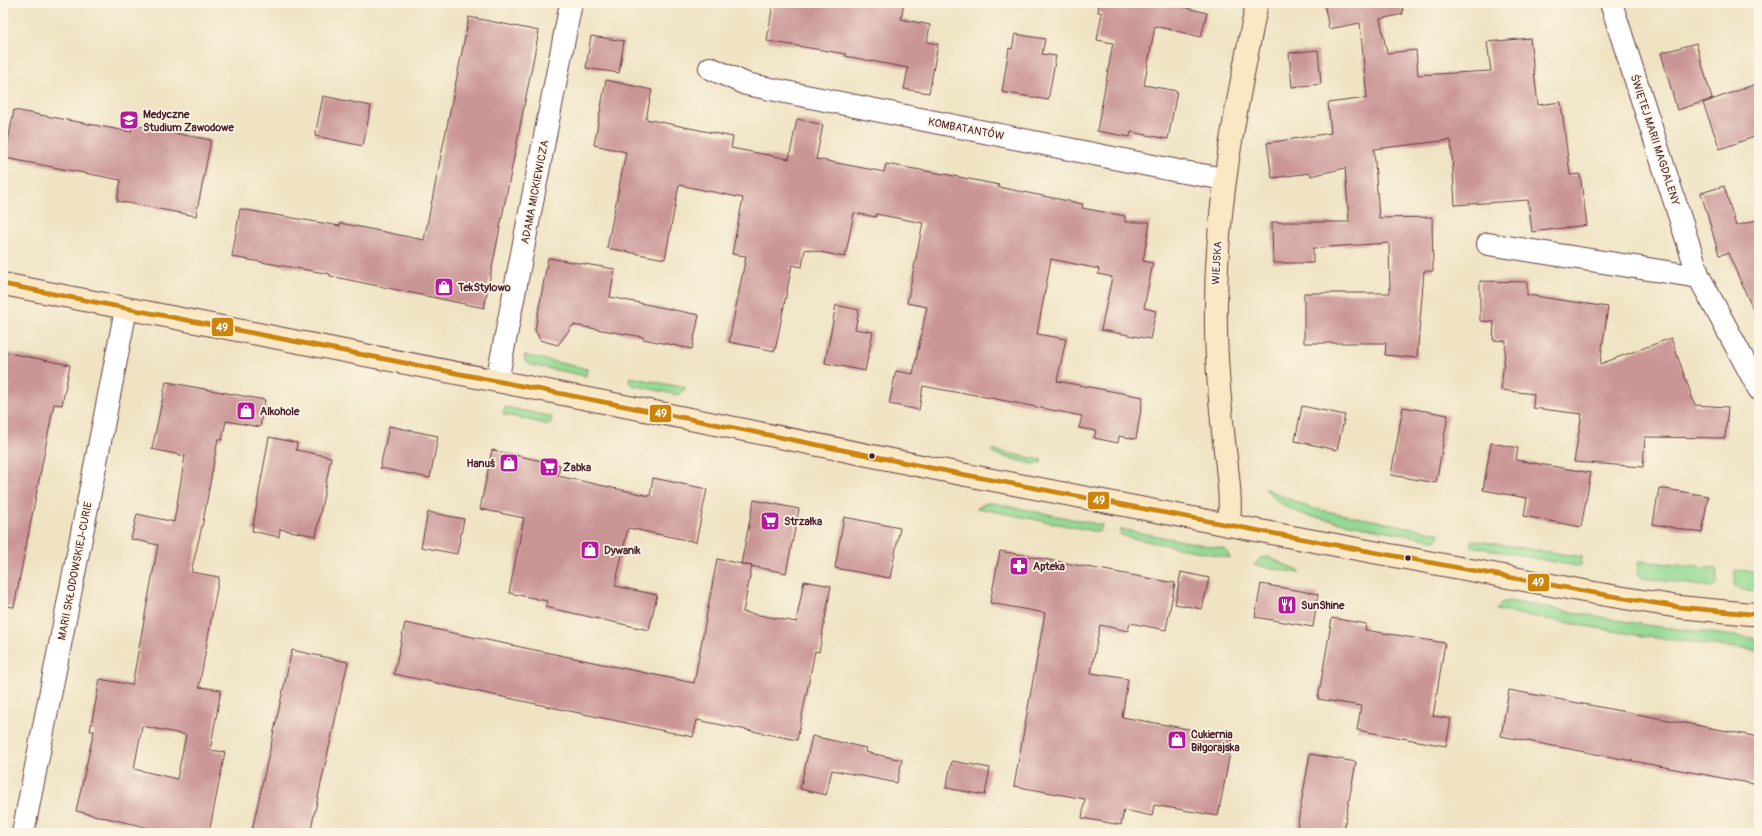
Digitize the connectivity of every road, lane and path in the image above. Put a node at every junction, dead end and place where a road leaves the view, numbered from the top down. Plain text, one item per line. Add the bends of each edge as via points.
1 (572, 3) edge
2 (1257, 3) edge
3 (1610, 3) edge
4 (710, 68) dead end
5 (1225, 179) junction
6 (1488, 244) dead end
7 (1699, 277) junction
8 (3, 284) edge
9 (126, 309) junction
10 (497, 381) junction
11 (1759, 390) edge
12 (1229, 525) junction
13 (1756, 614) edge
14 (23, 833) edge

1 - 10 street, ADAMA MICKIEWICZA
2 - 5 street, WIEJSKA
3 - 7 street, ŚWIĘTEJ MARII MAGDALENY
4 - 5 street, KOMBATANTÓW via 746,84
5 - 12 street, WIEJSKA via 1218,246 1216,306 1220,394 1231,507
6 - 7 street
7 - 11 street, ŚWIĘTEJ MARII MAGDALENY
8 - 9 street
9 - 10 street
9 - 14 street, MARII SKŁODOWSKIEJ-CURIE
10 - 12 street
12 - 13 street via 1600,594

